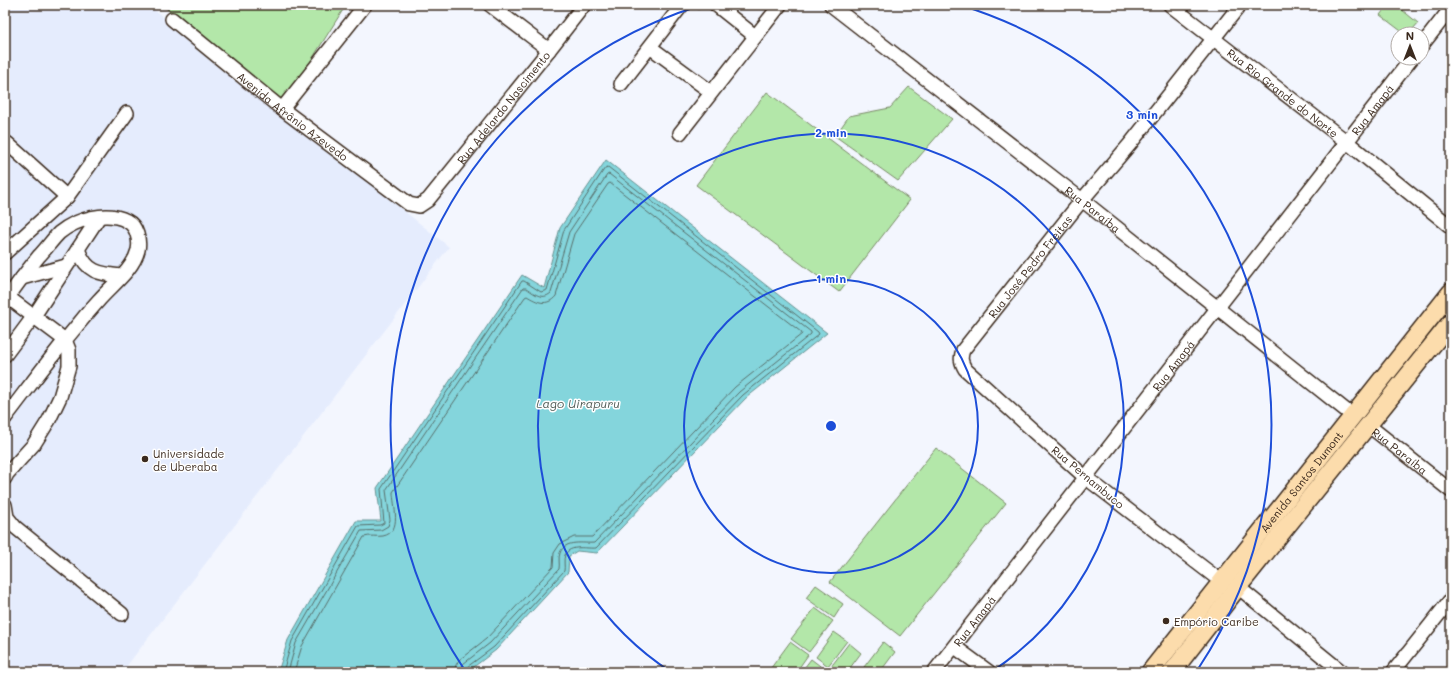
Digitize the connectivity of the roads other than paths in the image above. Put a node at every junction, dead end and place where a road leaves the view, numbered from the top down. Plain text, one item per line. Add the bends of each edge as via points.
1 (365, 5) edge
2 (490, 5) edge
3 (584, 5) edge
4 (682, 5) edge
5 (716, 5) edge
6 (780, 5) edge
7 (831, 5) edge
8 (1170, 5) edge
9 (1240, 5) edge
10 (1451, 8) edge
11 (172, 19) dead end
12 (1430, 35) edge
13 (755, 36) junction
14 (1214, 38) junction
15 (650, 47) junction
16 (549, 50) junction
17 (1406, 66) edge
18 (621, 84) dead end
19 (711, 92) junction
20 (282, 109) junction
21 (127, 113) dead end
22 (680, 133) dead end
23 (1347, 142) junction
24 (6, 143) dead end
25 (67, 197) junction
26 (1082, 200) junction
27 (419, 206) joint
28 (98, 217) junction
29 (1451, 227) edge
30 (78, 249) junction
31 (5, 254) edge
32 (66, 266) junction
33 (121, 276) junction
34 (22, 278) junction
35 (1451, 292) edge
36 (6, 298) edge
37 (1217, 308) junction
38 (34, 316) junction
39 (1451, 322) edge
40 (65, 340) junction
41 (5, 355) edge
42 (962, 363) joint
43 (1353, 416) junction
44 (5, 418) edge
45 (1368, 425) junction
46 (1085, 477) junction
47 (5, 478) edge
48 (1451, 491) edge
49 (5, 505) edge
50 (1222, 582) junction
51 (1238, 587) junction
52 (1451, 599) edge
53 (122, 614) dead end
54 (955, 647) junction
55 (934, 672) edge
56 (989, 672) edge
57 (1150, 672) edge
58 (1172, 672) edge
59 (1342, 672) edge
60 (1393, 672) edge

1 - 20 street
2 - 16 street
3 - 16 street, Rua Adelardo Nascimento
4 - 15 street
5 - 13 street
6 - 13 street
7 - 26 street, Rua Paraíba
8 - 14 street, Rua Rio Grande do Norte
9 - 14 street, Rua José Pedro Freitas
10 - 12 street
11 - 20 street, Avenida Afrânio Azevedo
13 - 19 street
14 - 23 street, Rua Rio Grande do Norte
14 - 26 street, Rua José Pedro Freitas
15 - 18 street
15 - 19 street
16 - 27 street, Rua Adelardo Nascimento via 428,200
17 - 23 street, Rua Amapá
19 - 22 street
20 - 27 street, Avenida Afrânio Azevedo via 409,204
21 - 25 street
23 - 29 street, Rua Rio Grande do Norte
23 - 37 street, Rua Amapá
24 - 25 street
25 - 31 street
26 - 37 street, Rua Paraíba
26 - 42 street, Rua José Pedro Freitas via 963,350 960,356
28 - 30 street
28 - 33 street via 121,218 130,222 136,230 138,250 135,259
28 - 34 street via 76,223 58,234
30 - 32 street
30 - 33 street via 86,265 95,271
32 - 34 street
32 - 38 street
33 - 40 street
34 - 36 street
35 - 43 main road, Avenida Santos Dumont
36 - 38 street
37 - 43 street, Rua Paraíba
37 - 46 street, Rua Amapá
38 - 40 street
38 - 41 street
39 - 45 main road, Avenida Santos Dumont
40 - 44 street
40 - 47 street via 69,350 69,366 60,397 34,444
42 - 46 street, Rua Pernambuco via 965,369
43 - 50 main road, Avenida Santos Dumont
45 - 48 street, Rua Paraíba
45 - 51 main road, Avenida Santos Dumont
46 - 50 street, Rua Pernambuco
46 - 54 street, Rua Amapá
49 - 53 street via 7,517 15,527
50 - 57 main road, Avenida Santos Dumont
51 - 58 main road, Avenida Santos Dumont
51 - 59 street
52 - 60 street
54 - 55 street, Rua Amapá
54 - 56 street

